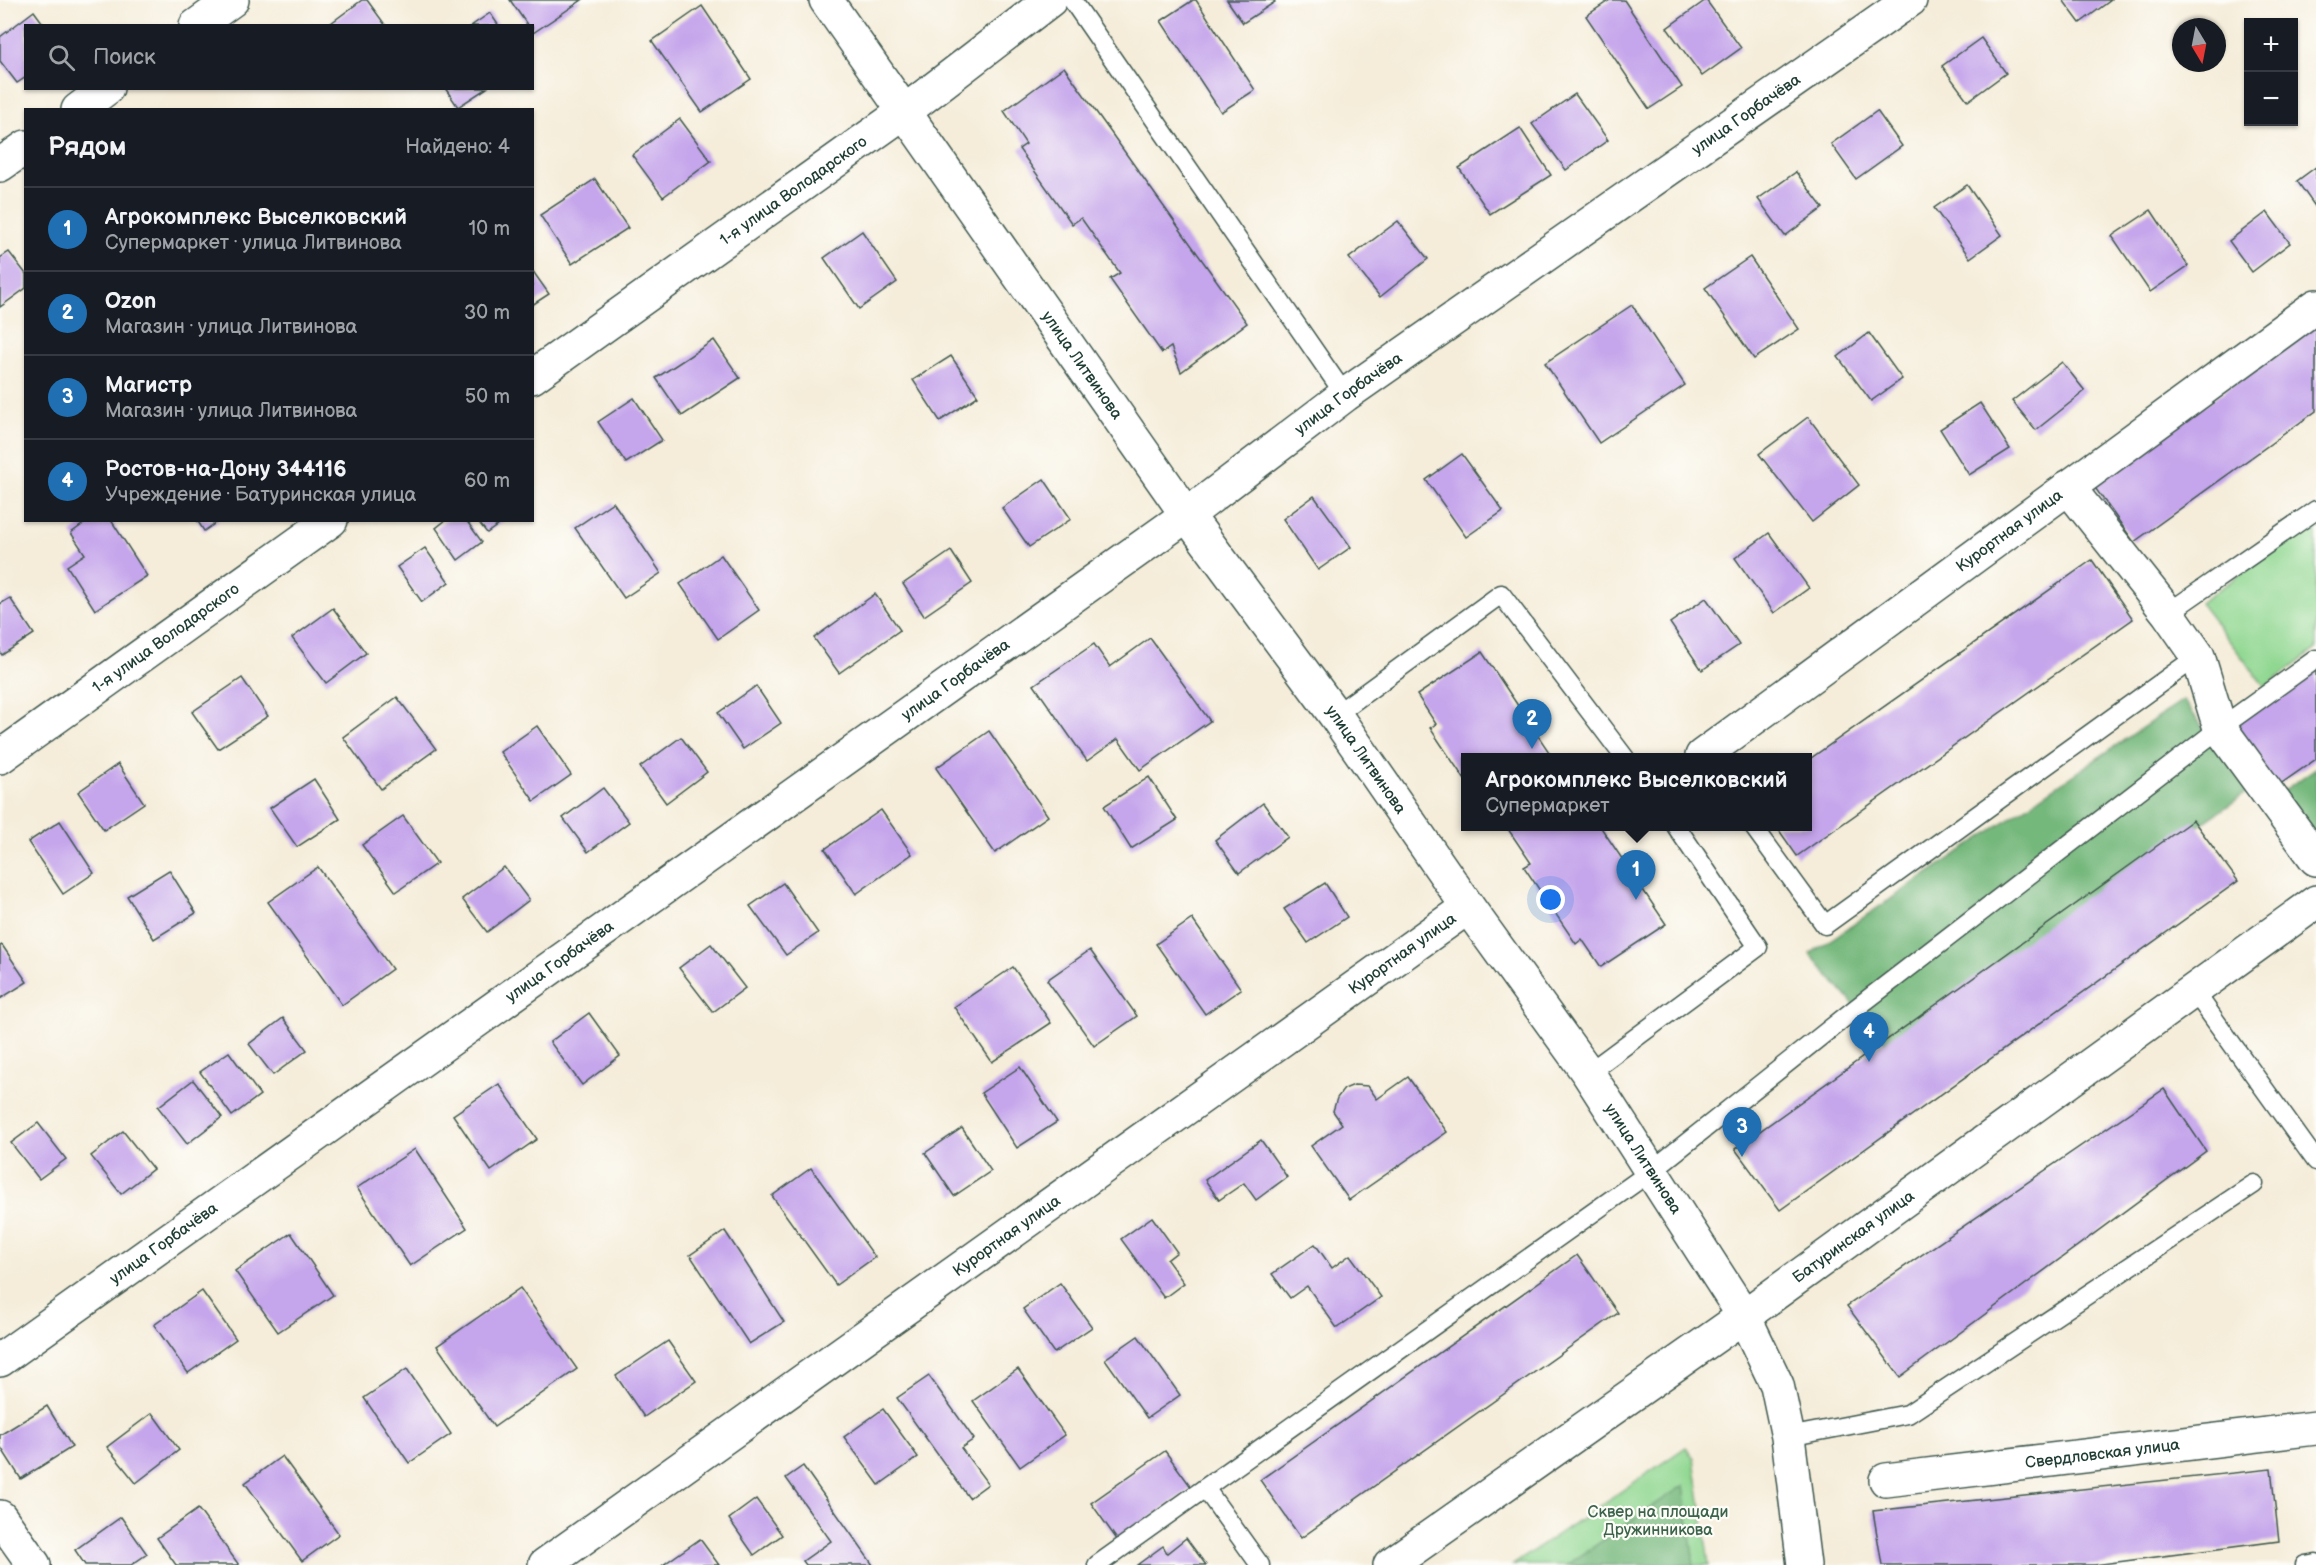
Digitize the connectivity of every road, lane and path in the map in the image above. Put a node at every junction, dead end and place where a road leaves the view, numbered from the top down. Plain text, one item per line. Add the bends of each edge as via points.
1 (232, 0) edge
2 (826, 0) edge
3 (1050, 0) edge
4 (1072, 0) edge
5 (1910, 0) edge
6 (199, 24) edge
7 (104, 90) edge
8 (81, 108) edge
9 (904, 112) junction
10 (24, 148) edge
11 (0, 165) edge
12 (2316, 306) edge
13 (534, 376) edge
14 (1345, 395) junction
15 (2068, 487) junction
16 (2316, 510) edge
17 (1187, 515) junction
18 (328, 522) edge
19 (2168, 614) junction
20 (2198, 656) junction
21 (2316, 659) edge
22 (1335, 715) junction
23 (2220, 728) junction
24 (1621, 753) edge
25 (1708, 753) edge
26 (0, 757) edge
27 (1679, 831) edge
28 (1757, 831) edge
29 (2316, 859) edge
30 (2316, 902) edge
31 (1468, 907) junction
32 (2194, 991) junction
33 (1588, 1073) junction
34 (2316, 1161) edge
35 (1650, 1172) junction
36 (2254, 1184) dead end
37 (1744, 1316) junction
38 (0, 1360) edge
39 (2315, 1432) edge
40 (1788, 1437) junction
41 (1886, 1480) dead end
42 (1205, 1488) junction
43 (0, 1517) edge
44 (2316, 1563) edge
45 (34, 1565) edge
46 (545, 1565) edge
47 (1097, 1565) edge
48 (1260, 1565) edge
49 (1390, 1565) edge
50 (1804, 1565) edge
51 (2305, 1565) edge

1 - 6 street
2 - 9 street, улица Литвинова
3 - 9 street, 1-я улица Володарского
4 - 14 lane
5 - 14 street, улица Горбачёва
7 - 8 street
9 - 13 street, 1-я улица Володарского
9 - 17 street, улица Литвинова
10 - 11 street
12 - 15 street, Курортная улица
14 - 17 street, улица Горбачёва
15 - 19 street
15 - 25 street, Курортная улица
16 - 19 lane
17 - 22 street, улица Литвинова
17 - 38 street, улица Горбачёва
18 - 26 street, 1-я улица Володарского
19 - 20 street
20 - 23 street
20 - 28 lane via 1825,925
21 - 23 lane
22 - 24 lane via 1501,594
22 - 31 street, улица Литвинова
23 - 29 street
23 - 35 lane
27 - 33 lane via 1758,947
30 - 32 street, Батуринская улица
31 - 33 street, улица Литвинова
31 - 46 street, Курортная улица
32 - 34 lane
32 - 37 street, Батуринская улица
33 - 35 street, улица Литвинова
35 - 37 street, улица Литвинова
35 - 42 lane
36 - 40 lane via 1908,1414
37 - 40 street, улица Литвинова via 1777,1385
37 - 49 street, Батуринская улица
39 - 41 street, Свердловская улица
40 - 50 street, улица Литвинова
42 - 47 lane
42 - 48 lane
43 - 45 street
44 - 51 lane

